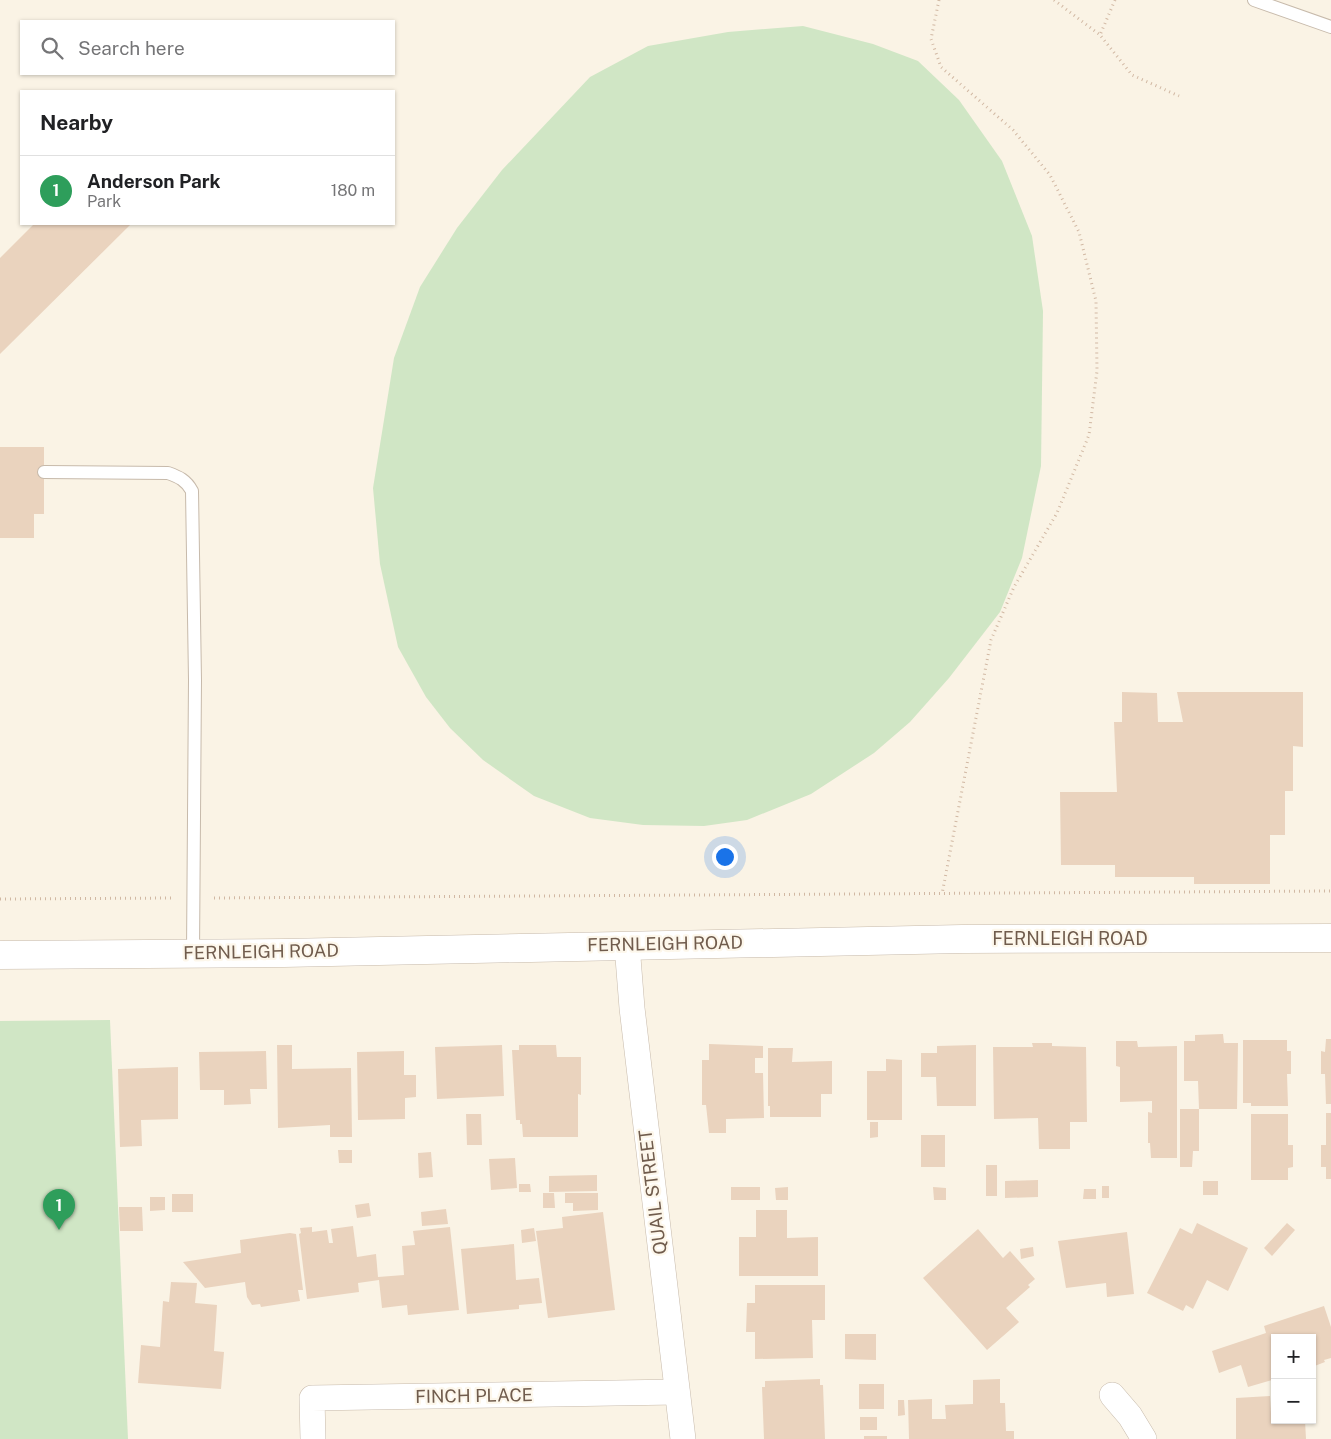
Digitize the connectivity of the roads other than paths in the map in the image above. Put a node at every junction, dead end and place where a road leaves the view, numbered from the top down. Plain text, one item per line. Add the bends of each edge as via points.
1 (1254, 0) edge
2 (1331, 27) edge
3 (44, 472) dead end
4 (1331, 938) edge
5 (627, 945) junction
6 (193, 953) junction
7 (0, 955) edge
8 (677, 1392) junction
9 (1112, 1395) dead end
10 (313, 1439) edge
11 (683, 1439) edge
12 (1144, 1439) edge

1 - 2 lane
3 - 6 lane via 168,473 179,476 192,491 195,670
4 - 5 street, FERNLEIGH ROAD via 1026,938
5 - 6 street, FERNLEIGH ROAD
5 - 8 street, QUAIL STREET
6 - 7 street, FERNLEIGH ROAD
8 - 10 street, FINCH PLACE via 312,1398
8 - 11 street, QUAIL STREET
9 - 12 street

